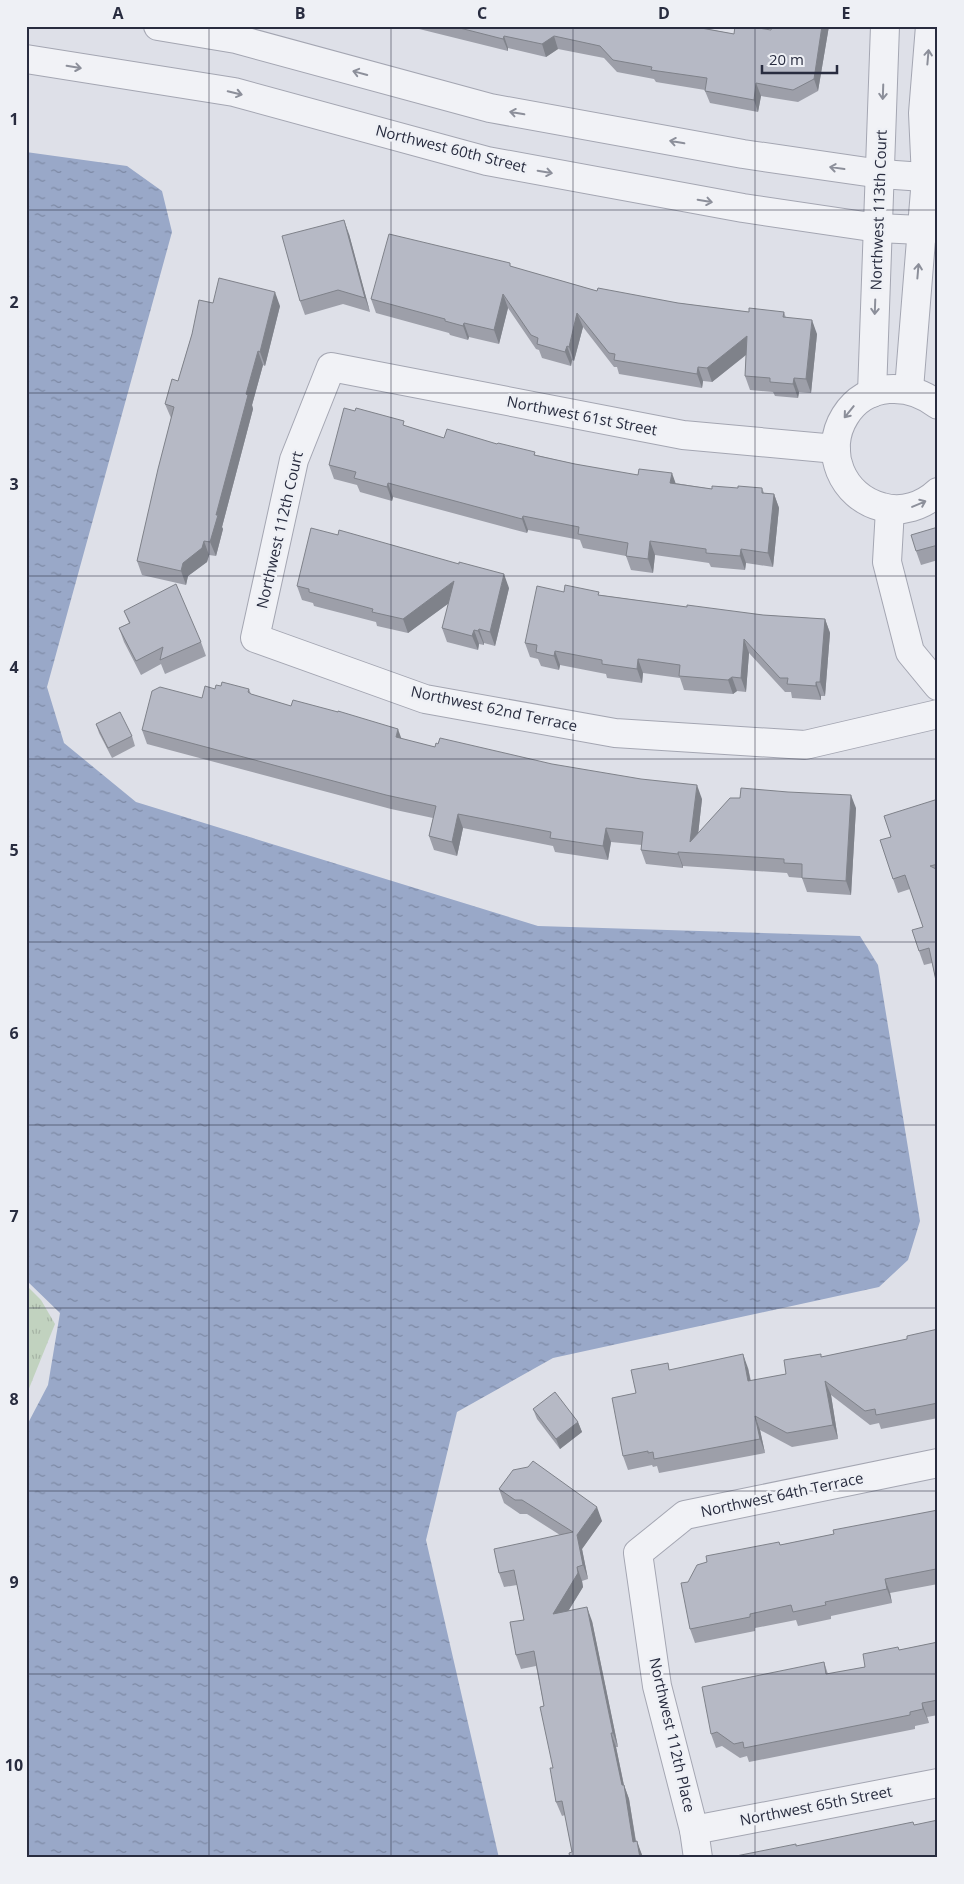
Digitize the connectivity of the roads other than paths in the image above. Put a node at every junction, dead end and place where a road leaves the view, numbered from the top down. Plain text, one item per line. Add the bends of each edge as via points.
1 (158, 26) edge
2 (885, 26) edge
3 (930, 26) edge
4 (26, 59) edge
5 (880, 174) junction
6 (932, 178) edge
7 (878, 228) junction
8 (930, 229) edge
9 (331, 367) joint
10 (909, 389) junction
11 (872, 393) junction
12 (938, 405) edge
13 (836, 449) junction
14 (938, 492) edge
15 (890, 509) junction
16 (254, 638) joint
17 (938, 686) edge
18 (938, 714) edge
19 (938, 1463) edge
20 (638, 1553) joint
21 (938, 1783) edge
22 (694, 1830) junction
23 (698, 1858) edge

5 -> 1 street via 743,154 490,108 236,39
2 -> 5 street, Northwest 113th Court
6 -> 3 street via 922,113
4 -> 7 street, Northwest 60th Street via 234,92 487,162 743,208
5 - 6 street
5 - 7 street, Northwest 113th Court
6 - 8 street
7 - 8 street, Northwest 60th Street
7 -> 11 street, Northwest 113th Court
10 -> 8 street
9 - 13 street, Northwest 61st Street via 683,435
9 - 16 street, Northwest 112th Court via 294,460
10 - 11 street via 890,388
10 - 12 street
11 -> 13 street via 845,415
13 - 15 street via 838,466 845,482 872,505
15 -> 14 street via 910,508 930,500
15 - 17 street via 887,562 910,652
16 - 18 street, Northwest 62nd Terrace via 426,699 615,734 805,745
19 - 20 street, Northwest 64th Terrace via 684,1515
20 - 22 street, Northwest 112th Place via 657,1686
21 - 22 street, Northwest 65th Street
22 - 23 street, Northwest 112th Place

